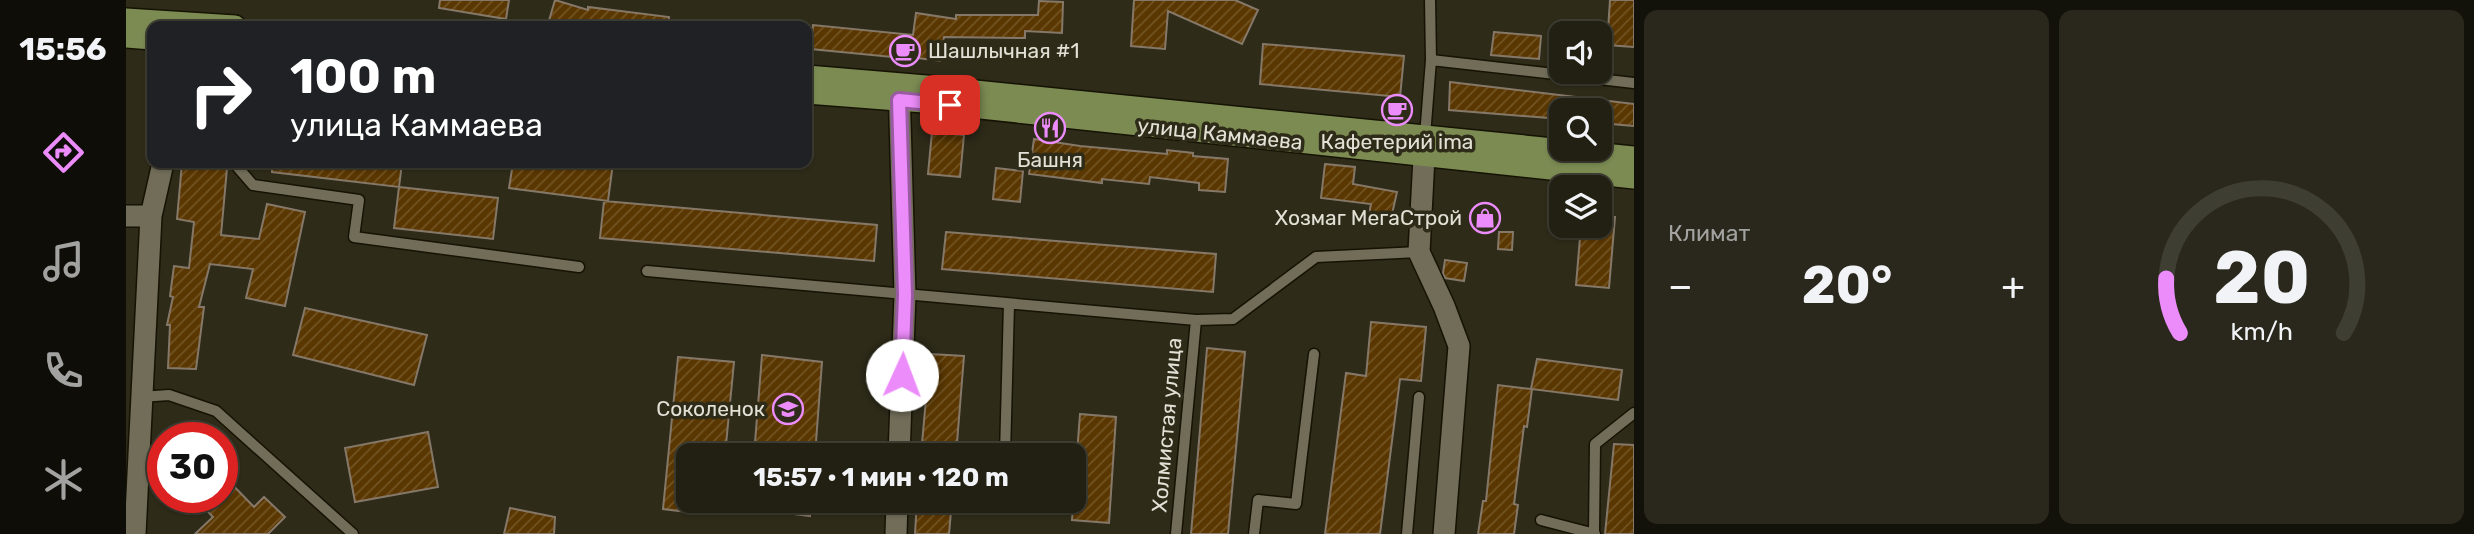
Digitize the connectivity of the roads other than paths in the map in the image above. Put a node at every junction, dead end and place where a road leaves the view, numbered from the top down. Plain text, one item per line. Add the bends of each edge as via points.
1 (1430, 0) edge
2 (126, 19) edge
3 (149, 21) edge
4 (126, 37) edge
5 (147, 39) edge
6 (1432, 60) junction
7 (812, 77) edge
8 (1634, 83) edge
9 (899, 92) junction
10 (812, 93) edge
11 (1424, 146) junction
12 (1634, 157) edge
13 (162, 168) edge
14 (238, 168) edge
15 (1634, 178) edge
16 (126, 216) edge
17 (151, 216) junction
18 (1419, 252) junction
19 (579, 267) dead end
20 (647, 271) dead end
21 (905, 295) junction
22 (1009, 304) junction
23 (1196, 320) junction
24 (1314, 354) dead end
25 (140, 397) junction
26 (1419, 397) dead end
27 (1634, 413) edge
28 (132, 428) edge
29 (899, 443) edge
30 (1005, 443) edge
31 (897, 513) edge
32 (1541, 520) dead end
33 (1595, 533) edge
34 (135, 534) edge
35 (353, 534) edge
36 (896, 534) edge
37 (1176, 534) edge
38 (1254, 534) edge
39 (1407, 534) edge
40 (1444, 534) edge

1 - 6 lane
2 - 3 main road
4 - 5 main road
6 - 8 lane
6 - 11 lane
7 - 9 main road, улица Каммаева
9 - 10 main road, улица Каммаева
9 - 11 main road, улица Каммаева
9 - 21 street
11 - 12 main road, улица Каммаева
11 - 15 main road, улица Каммаева
11 - 18 street
13 - 17 street
14 - 19 lane via 253,185 359,200 354,237
16 - 17 street
17 - 25 street
18 - 23 lane via 1316,257 1233,319
18 - 40 street via 1459,346
20 - 21 lane
21 - 22 lane
21 - 29 street
22 - 23 lane
22 - 30 lane
23 - 37 lane, Холмистая улица
24 - 38 lane via 1296,504 1258,500
25 - 28 street
25 - 35 lane via 169,396 216,411
26 - 39 lane
27 - 33 lane via 1595,444
28 - 34 street
31 - 36 street
32 - 33 lane

